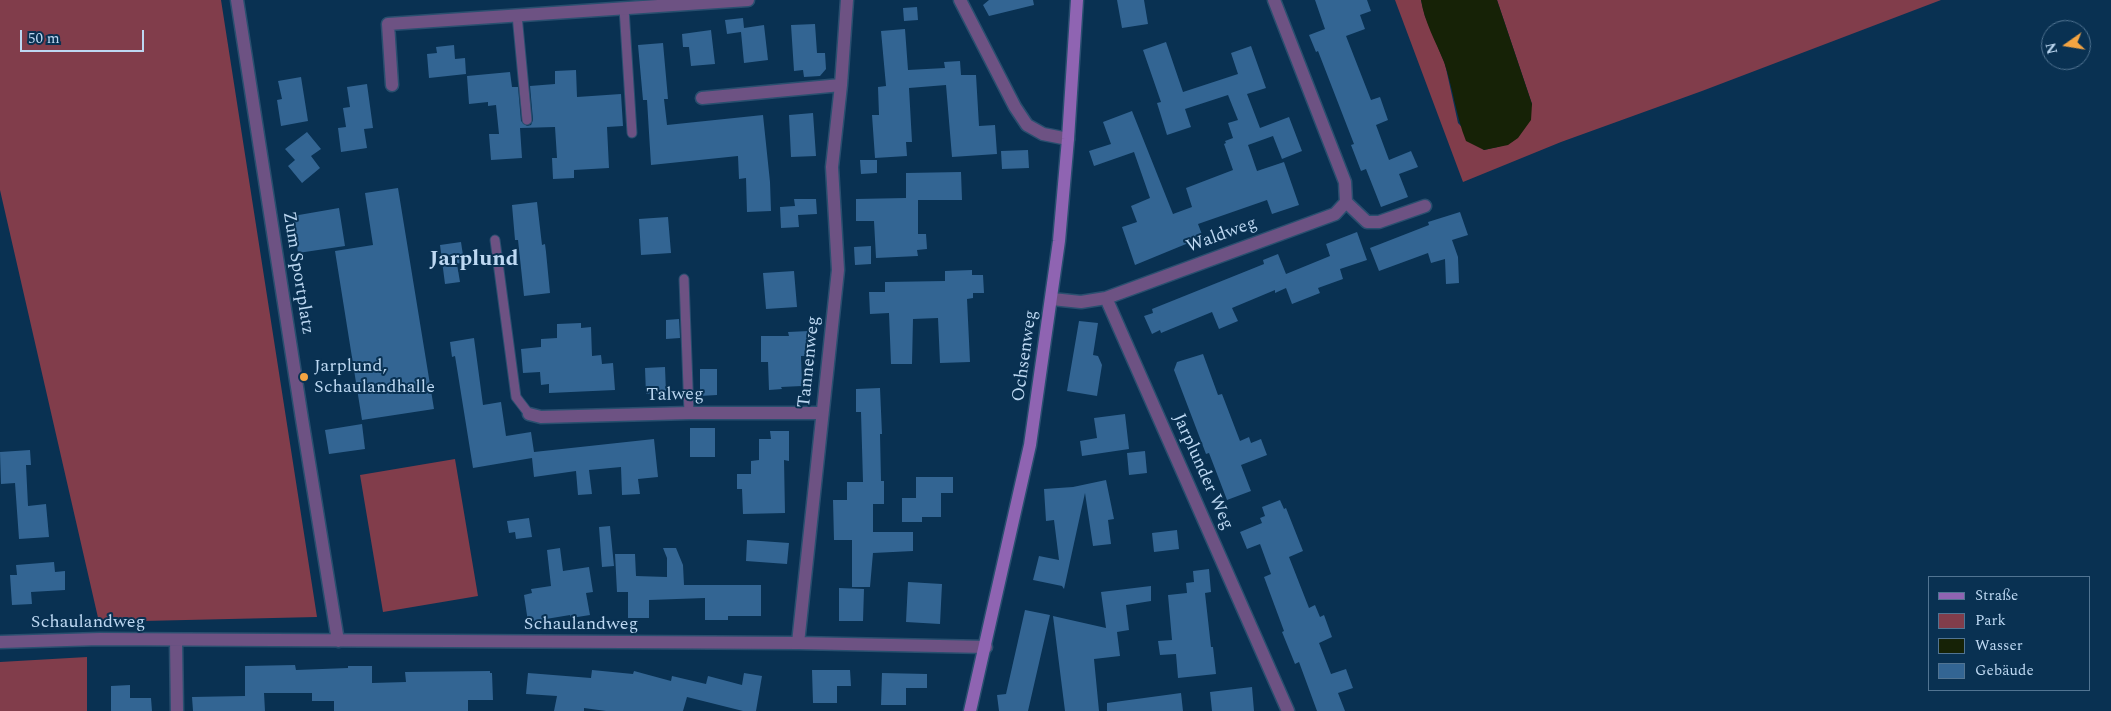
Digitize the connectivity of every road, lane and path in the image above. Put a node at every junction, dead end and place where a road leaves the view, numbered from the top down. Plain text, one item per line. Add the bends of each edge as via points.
1 (237, 0) edge
2 (748, 0) edge
3 (847, 0) edge
4 (960, 0) edge
5 (1077, 0) edge
6 (1274, 0) edge
7 (624, 8) junction
8 (517, 15) junction
9 (392, 85) dead end
10 (841, 85) junction
11 (702, 98) dead end
12 (527, 120) dead end
13 (632, 133) dead end
14 (1068, 139) junction
15 (1346, 202) junction
16 (1425, 206) dead end
17 (495, 240) dead end
18 (684, 279) dead end
19 (1106, 298) junction
20 (1052, 299) junction
21 (689, 413) junction
22 (822, 413) junction
23 (529, 414) joint
24 (176, 640) junction
25 (338, 641) junction
26 (0, 642) edge
27 (798, 643) junction
28 (986, 646) junction
29 (177, 711) edge
30 (970, 711) edge
31 (1288, 711) edge

1 - 25 street, Zum Sportplatz
2 - 7 street
3 - 10 street, Tannenweg
4 - 14 street via 1027,125 1043,134
5 - 14 main road, Ochsenweg
6 - 15 street via 1345,182
7 - 8 street
7 - 13 lane
8 - 9 street via 388,24
8 - 12 lane
10 - 11 street
10 - 22 street, Tannenweg via 832,167 838,270
14 - 20 main road, Ochsenweg
15 - 16 street via 1367,222 1379,222
15 - 19 street, Waldweg via 1335,214
17 - 23 lane via 516,397
18 - 21 lane
19 - 20 street via 1080,302
19 - 31 street, Jarplunder Weg
20 - 28 main road, Ochsenweg via 1030,445
21 - 22 street, Talweg
21 - 23 street, Talweg via 541,417
22 - 27 street, Tannenweg
24 - 25 street, Schaulandweg
24 - 26 street, Schaulandweg
24 - 29 street
25 - 27 street, Schaulandweg
27 - 28 street, Schaulandweg
28 - 30 main road, Ochsenweg

